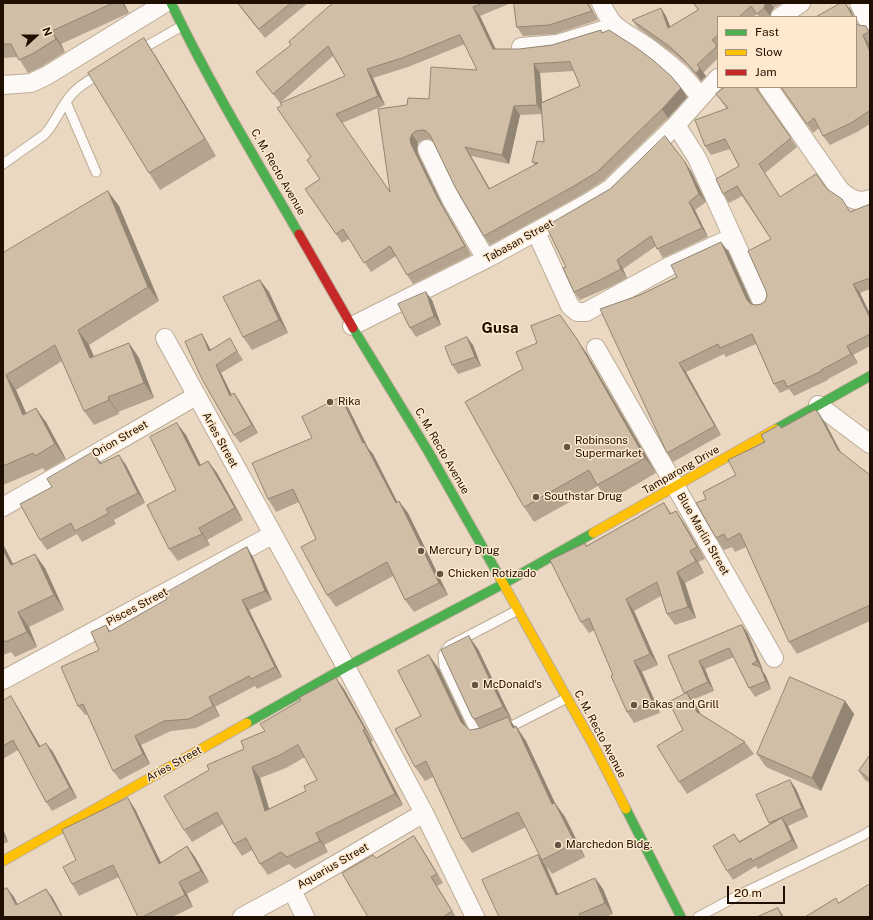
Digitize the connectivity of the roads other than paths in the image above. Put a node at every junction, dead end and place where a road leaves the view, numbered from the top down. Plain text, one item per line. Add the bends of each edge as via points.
1 (165, 3) edge
2 (171, 3) edge
3 (601, 3) edge
4 (801, 3) edge
5 (859, 3) edge
6 (782, 16) edge
7 (870, 25) edge
8 (182, 26) junction
9 (616, 26) junction
10 (520, 47) edge
11 (130, 56) edge
12 (110, 68) edge
13 (717, 79) edge
14 (3, 85) edge
15 (769, 88) edge
16 (700, 97) junction
17 (66, 102) junction
18 (676, 124) junction
19 (427, 149) dead end
20 (3, 164) edge
21 (96, 172) dead end
22 (870, 199) edge
23 (536, 232) junction
24 (733, 237) junction
25 (486, 259) junction
26 (763, 304) edge
27 (352, 326) junction
28 (165, 338) dead end
29 (596, 348) dead end
30 (870, 376) edge
31 (196, 396) junction
32 (818, 405) junction
33 (870, 444) edge
34 (676, 487) junction
35 (3, 507) edge
36 (272, 535) junction
37 (503, 584) junction
38 (518, 610) junction
39 (774, 658) dead end
40 (346, 668) junction
41 (3, 680) edge
42 (567, 698) junction
43 (424, 812) junction
44 (870, 831) edge
45 (3, 861) edge
46 (292, 890) junction
47 (242, 917) edge
48 (305, 917) edge
49 (475, 917) edge
50 (681, 917) edge
51 (698, 917) edge

1 - 14 street via 46,76 31,83
2 - 8 main road, C. M. Recto Avenue
3 - 9 street via 607,16
4 - 6 street
5 - 7 street
8 - 11 lane
8 - 27 main road, C. M. Recto Avenue
9 - 10 street via 557,44
9 - 16 street via 676,69
12 - 17 lane via 84,83
13 - 16 street, Tabasan Street
15 - 22 street via 840,190 852,200
16 - 18 street, Tabasan Street
17 - 20 lane via 44,135
17 - 21 lane
18 - 23 street, Tabasan Street via 610,189
18 - 24 street via 697,158
19 - 25 street via 452,201
23 - 24 street via 570,306 577,312 586,312 668,267
23 - 25 street, Tabasan Street
24 - 26 street
25 - 27 street, Tabasan Street
27 - 37 main road, C. M. Recto Avenue via 428,450
28 - 31 street, Aries Street
29 - 34 street, Blue Marlin Street
30 - 32 main road, Tamparong Drive
31 - 35 street, Orion Street
31 - 36 street, Aries Street
32 - 33 street
32 - 34 main road, Tamparong Drive
34 - 37 main road, Tamparong Drive
34 - 39 street, Blue Marlin Street
36 - 40 street, Aries Street
36 - 41 street, Pisces Street
37 - 38 main road, C. M. Recto Avenue
37 - 40 main road, Aries Street
38 - 42 main road, C. M. Recto Avenue
38 - 42 lane via 449,646 443,655 444,666 476,733 482,739 492,736
40 - 43 street, Aries Street
40 - 45 main road, Aries Street
42 - 50 main road, C. M. Recto Avenue
43 - 46 street, Aquarius Street
43 - 49 street, Aries Street
44 - 51 lane
46 - 47 street, Aquarius Street
46 - 48 street

